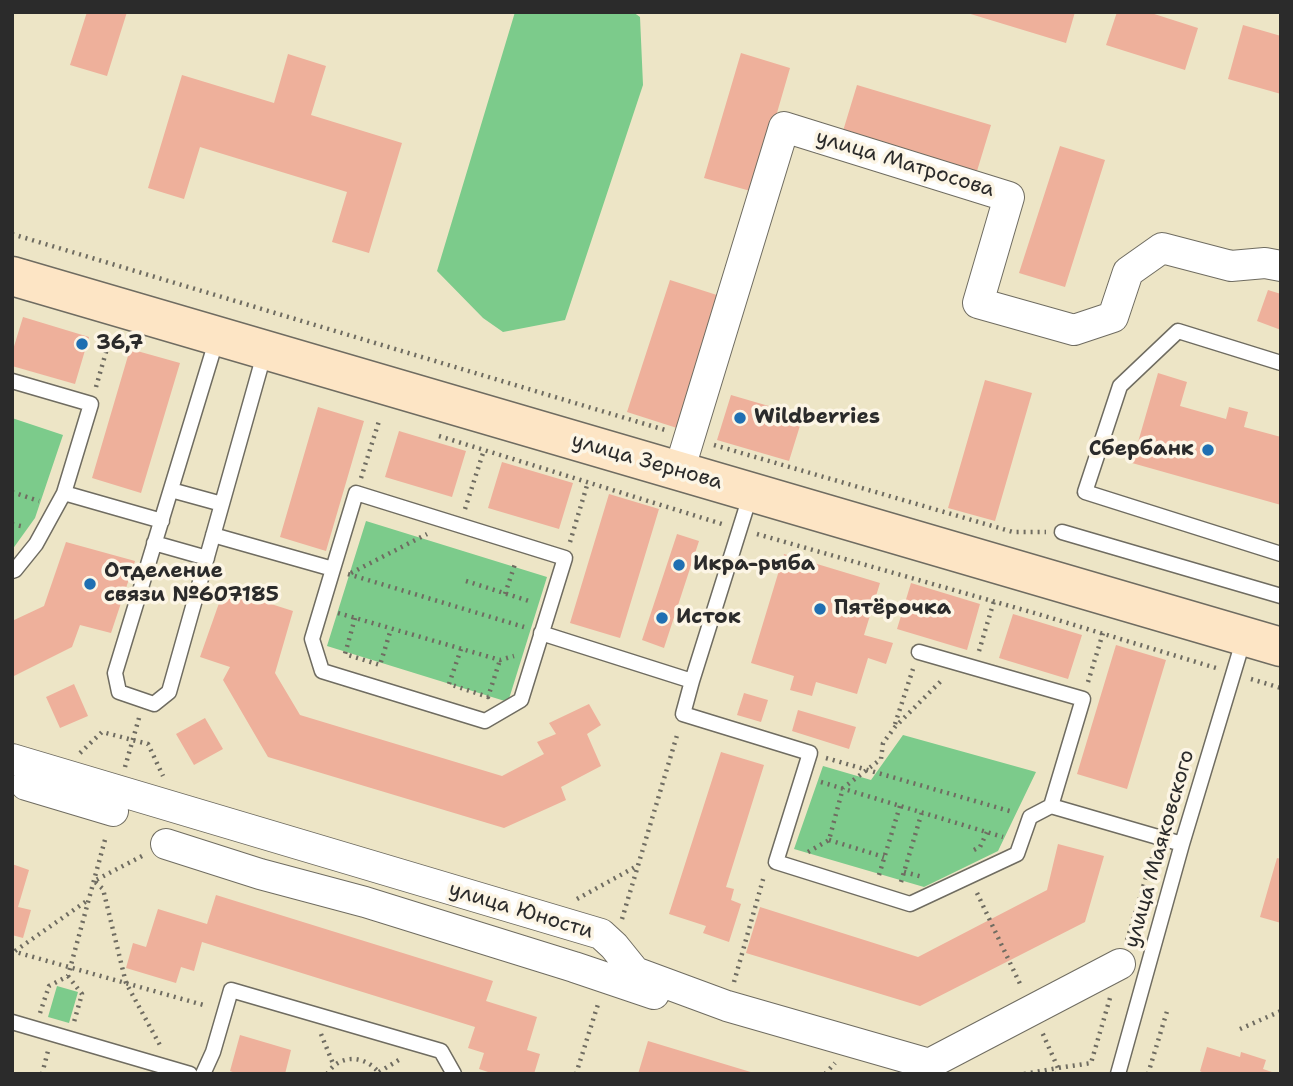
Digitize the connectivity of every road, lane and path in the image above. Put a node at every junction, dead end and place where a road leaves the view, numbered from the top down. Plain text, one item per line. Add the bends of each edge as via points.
1 (12, 234) edge
2 (1281, 266) edge
3 (12, 276) edge
4 (100, 335) dead end
5 (217, 336) junction
6 (265, 350) junction
7 (1281, 363) edge
8 (12, 381) edge
9 (91, 404) junction
10 (380, 418) dead end
11 (432, 434) dead end
12 (484, 450) junction
13 (684, 454) junction
14 (588, 482) junction
15 (171, 490) junction
16 (12, 492) edge
17 (751, 492) junction
18 (64, 493) junction
19 (356, 493) junction
20 (222, 503) junction
21 (56, 506) junction
22 (162, 521) junction
23 (455, 524) junction
24 (740, 529) junction
25 (1062, 531) joint
26 (213, 535) junction
27 (155, 543) junction
28 (521, 544) junction
29 (1281, 554) edge
30 (207, 558) junction
31 (565, 558) junction
32 (333, 569) junction
33 (12, 571) edge
34 (348, 574) junction
35 (466, 581) dead end
36 (505, 593) junction
37 (1281, 596) edge
38 (994, 601) junction
39 (550, 607) junction
40 (321, 609) junction
41 (355, 618) junction
42 (391, 629) junction
43 (541, 633) junction
44 (1103, 633) junction
45 (1244, 637) junction
46 (1281, 648) edge
47 (461, 649) junction
48 (536, 651) junction
49 (919, 652) joint
50 (500, 660) junction
51 (958, 663) junction
52 (974, 668) junction
53 (1233, 673) junction
54 (692, 681) junction
55 (1281, 688) edge
56 (1083, 699) junction
57 (144, 701) junction
58 (683, 714) junction
59 (895, 727) junction
60 (810, 753) junction
61 (12, 759) edge
62 (867, 769) junction
63 (803, 776) junction
64 (12, 780) edge
65 (843, 788) junction
66 (116, 801) junction
67 (900, 806) junction
68 (1051, 806) junction
69 (922, 813) junction
70 (1030, 817) junction
71 (987, 832) junction
72 (829, 840) junction
73 (1021, 843) junction
74 (166, 844) dead end
75 (1182, 844) junction
76 (968, 853) dead end
77 (884, 858) junction
78 (781, 863) junction
79 (638, 865) junction
80 (904, 872) junction
81 (933, 872) dead end
82 (94, 881) junction
83 (874, 892) junction
84 (89, 899) junction
85 (895, 899) junction
86 (546, 917) junction
87 (614, 946) junction
88 (13, 951) edge
89 (1120, 964) dead end
90 (70, 967) junction
91 (68, 976) junction
92 (606, 978) junction
93 (126, 983) junction
94 (727, 1006) junction
95 (1168, 1008) dead end
96 (225, 1011) junction
97 (1281, 1011) edge
98 (313, 1014) junction
99 (12, 1022) edge
100 (1241, 1030) dead end
101 (43, 1031) junction
102 (62, 1036) junction
103 (334, 1066) junction
104 (174, 1069) junction
105 (42, 1074) edge
106 (190, 1074) edge
107 (203, 1074) edge
108 (327, 1074) edge
109 (380, 1074) edge
110 (454, 1074) edge
111 (576, 1074) edge
112 (889, 1074) edge
113 (1118, 1074) edge
114 (1148, 1074) edge

1 - 13 path
2 - 13 street, улица Матросова via 1231,266 1162,248 1128,272 1113,317 1074,330 1002,310 978,303 1009,197 784,127
3 - 5 main road, улица Зернова
4 - 9 path via 110,338
5 - 6 main road, улица Зернова
5 - 15 lane
6 - 13 main road, улица Зернова
6 - 20 lane
7 - 29 lane via 1178,331 1119,386 1085,492
8 - 9 lane
9 - 18 lane
10 - 19 path
11 - 12 path
12 - 14 path
12 - 23 path
13 - 17 main road, улица Зернова
13 - 25 path via 1013,532
14 - 24 path
14 - 31 path
15 - 20 lane
15 - 22 lane
16 - 21 path
17 - 24 lane
17 - 45 main road, улица Зернова
18 - 21 lane
18 - 22 lane
19 - 23 lane
19 - 32 lane
20 - 26 lane
21 - 33 lane via 36,544
22 - 27 lane
23 - 28 lane
23 - 34 path
24 - 38 path
24 - 54 lane
25 - 37 lane
26 - 30 lane
26 - 32 lane
27 - 30 lane
27 - 57 lane via 115,673 119,692
28 - 31 lane
28 - 36 path
30 - 57 lane via 169,692 154,704
31 - 39 lane
32 - 34 path
32 - 40 lane
34 - 43 path
35 - 36 path
36 - 39 path
38 - 44 path
38 - 52 path
39 - 43 lane
40 - 41 path
40 - 48 lane via 312,639 322,671 485,721 521,700
41 - 42 path
41 - 42 path via 345,654 380,665
42 - 47 path
43 - 48 lane
43 - 54 lane
44 - 53 path
44 - 56 path
45 - 46 main road, улица Зернова
45 - 53 lane, улица Маяковского
47 - 50 path
47 - 50 path via 449,684 488,697
48 - 50 path
49 - 51 lane
49 - 59 path
51 - 52 lane
51 - 59 path
52 - 56 lane
53 - 55 path
53 - 75 lane, улица Маяковского
54 - 58 lane
56 - 68 lane
57 - 66 path
58 - 60 lane
58 - 79 path
59 - 62 path via 883,743 881,759
60 - 62 path
60 - 63 lane
61 - 66 street, улица Юности
62 - 65 path
62 - 70 path
63 - 65 path
63 - 78 lane
64 - 66 street, улица Юности
65 - 67 path
65 - 72 path
66 - 82 path
66 - 86 street, улица Юности
67 - 69 path
67 - 77 path
68 - 70 lane
68 - 75 lane
69 - 71 path
69 - 80 path
70 - 73 lane
71 - 73 path
71 - 76 path via 980,847
72 - 77 path
72 - 78 path
73 - 85 lane via 1017,854 909,904
74 - 92 street, улица Юности
75 - 113 lane, улица Маяковского
77 - 83 path
78 - 83 lane
78 - 94 path via 763,876
79 - 86 path
79 - 87 path
80 - 81 path via 922,878
80 - 85 path
82 - 84 path
82 - 93 path via 103,889
83 - 85 lane
84 - 88 path
84 - 90 path
86 - 87 street, улица Юности via 601,934
87 - 94 street, улица Юности via 635,972
88 - 90 path
89 - 94 street, улица Юности via 929,1063
90 - 91 path
90 - 93 path
91 - 101 path via 49,986 38,1018
91 - 102 path via 82,994 72,1028
92 - 111 path
92 - 112 street, улица Юности
93 - 96 path
93 - 104 path
95 - 114 path
96 - 98 lane via 231,990
96 - 107 lane
97 - 100 path
98 - 103 path
98 - 110 lane via 441,1051
99 - 101 lane
101 - 102 lane
102 - 104 lane
102 - 105 path via 50,1046
103 - 108 path
103 - 109 path via 359,1058
104 - 106 lane

